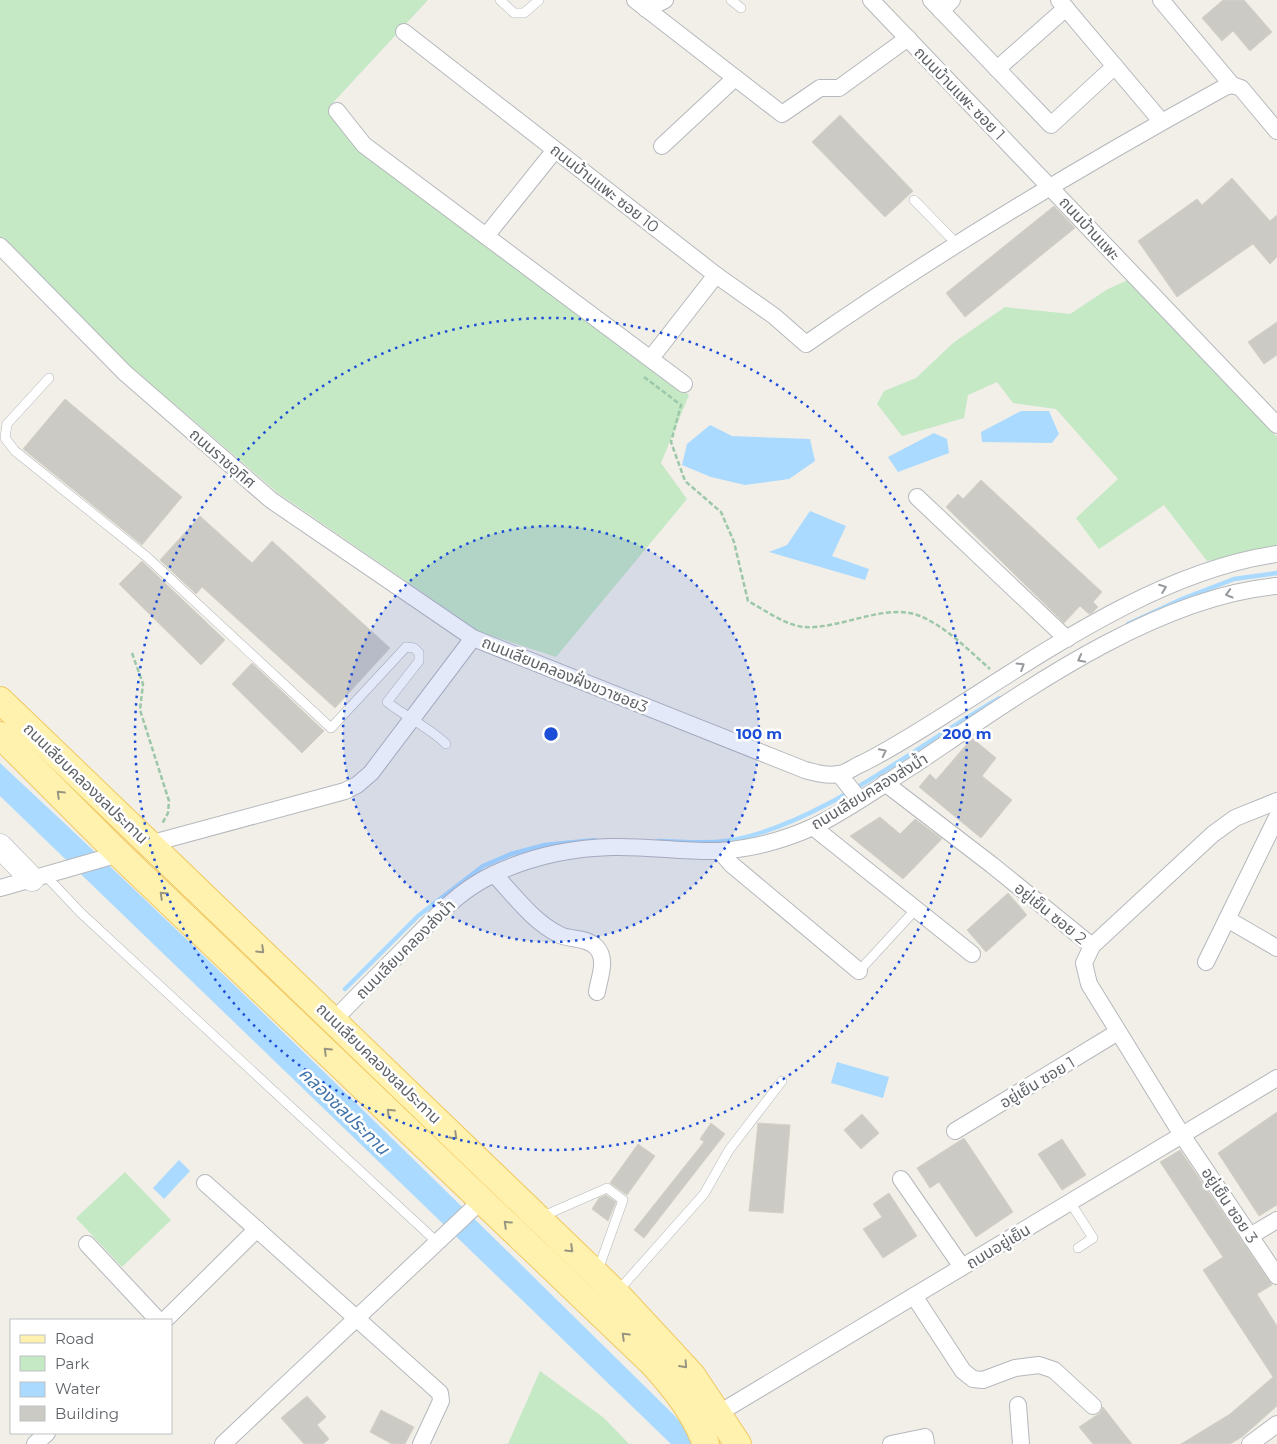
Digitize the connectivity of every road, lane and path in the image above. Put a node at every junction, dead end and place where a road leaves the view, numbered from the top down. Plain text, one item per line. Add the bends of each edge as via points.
1 (500, 0) edge
2 (540, 0) edge
3 (665, 0) edge
4 (732, 0) edge
5 (871, 0) edge
6 (1161, 0) edge
7 (641, 4) edge
8 (941, 4) edge
9 (1063, 4) edge
10 (741, 8) dead end
11 (404, 32) dead end
12 (908, 38) junction
13 (1115, 66) junction
14 (997, 69) junction
15 (735, 78) junction
16 (1232, 85) junction
17 (337, 111) dead end
18 (1162, 122) junction
19 (1277, 131) edge
20 (662, 146) dead end
21 (555, 150) junction
22 (1050, 186) junction
23 (914, 200) dead end
24 (486, 236) junction
25 (956, 243) junction
26 (0, 246) edge
27 (716, 275) junction
28 (651, 358) junction
29 (644, 377) dead end
30 (49, 378) dead end
31 (684, 384) dead end
32 (1277, 425) edge
33 (917, 497) dead end
34 (1277, 554) edge
35 (1277, 586) edge
36 (473, 638) junction
37 (1067, 639) junction
38 (132, 654) dead end
39 (1000, 679) junction
40 (0, 700) edge
41 (411, 721) junction
42 (0, 735) edge
43 (446, 744) dead end
44 (839, 774) junction
45 (885, 784) junction
46 (859, 799) junction
47 (1277, 801) edge
48 (109, 806) junction
49 (1277, 817) edge
50 (89, 823) junction
51 (813, 827) junction
52 (0, 846) edge
53 (152, 847) junction
54 (720, 851) junction
55 (119, 854) junction
56 (494, 874) junction
57 (38, 877) junction
58 (0, 888) edge
59 (916, 908) junction
60 (1227, 919) junction
61 (198, 929) junction
62 (1092, 946) junction
63 (1277, 948) edge
64 (972, 954) dead end
65 (1206, 962) dead end
66 (859, 971) joint
67 (597, 992) dead end
68 (334, 1020) junction
69 (1118, 1032) junction
70 (1277, 1078) edge
71 (782, 1082) dead end
72 (955, 1131) dead end
73 (1182, 1135) junction
74 (901, 1178) dead end
75 (206, 1183) dead end
76 (482, 1200) junction
77 (1070, 1202) junction
78 (538, 1218) junction
79 (1277, 1220) edge
80 (257, 1229) junction
81 (1250, 1236) junction
82 (438, 1242) junction
83 (87, 1244) dead end
84 (1078, 1248) dead end
85 (962, 1267) junction
86 (596, 1274) junction
87 (1277, 1276) edge
88 (616, 1294) junction
89 (914, 1296) junction
90 (157, 1319) edge
91 (166, 1319) edge
92 (358, 1319) junction
93 (1018, 1405) dead end
94 (1093, 1406) dead end
95 (1277, 1424) edge
96 (708, 1428) edge
97 (46, 1434) edge
98 (35, 1444) edge
99 (223, 1444) edge
100 (421, 1444) edge
101 (738, 1444) edge
102 (891, 1444) edge
103 (926, 1444) edge
104 (1021, 1444) edge
105 (1251, 1444) edge

1 - 2 lane via 514,13 524,13
3 - 7 street
4 - 10 lane
5 - 12 street, ถนนบ้านแพะ ซอย 1
6 - 16 street
7 - 15 street
8 - 14 street
9 - 13 street
9 - 14 street
11 - 21 street, ถนนบ้านแพะ ซอย 10
12 - 15 street via 839,88 820,88 782,114
12 - 22 street, ถนนบ้านแพะ ซอย 1
13 - 14 street via 1051,125
13 - 18 street
15 - 20 street
16 - 18 street, ถนนบ้านแพะ
16 - 19 street via 1241,88
17 - 24 street via 364,145
18 - 22 street, ถนนบ้านแพะ
21 - 24 street
21 - 27 street, ถนนบ้านแพะ ซอย 10
22 - 25 street
22 - 32 street, ถนนบ้านแพะ
23 - 25 lane
24 - 28 street
25 - 27 street, ถนนบ้านแพะ ซอย 10 via 806,344 774,316
26 - 36 street, ถนนราชอุทิศ via 125,373 271,500
27 - 28 street
28 - 31 street
29 - 39 path via 682,405 671,442 685,481 721,512 734,542 748,601 785,622 802,627 891,613 919,616 968,647
30 - 41 lane via 7,424 5,438 15,451 148,557 331,728 406,647 414,648 419,660 387,702
33 - 37 street
37 -> 34 street, ถนนเลียบคลองส่งน้ำ via 1154,592 1217,568
35 -> 45 street, ถนนเลียบคลองส่งน้ำ via 1248,588 1191,605 1131,632 1014,698
36 - 41 street, ถนนเลียบคลองฝั่งขวาซอย3
36 - 44 street, ถนนเลียบคลองฝั่งขวาซอย3 via 805,770
39 -> 37 street, ถนนเลียบคลองส่งน้ำ
38 - 53 path via 143,684 140,710 169,802 168,813
44 -> 39 street, ถนนเลียบคลองส่งน้ำ via 892,748
40 - 48 main road, ถนนเลียบคลองชลประทาน
41 - 43 lane
41 - 53 street, ถนนเลียบคลองฝั่งขวาซอย3 via 372,773 345,791
50 -> 42 main road, ถนนเลียบคลองชลประทาน
44 - 46 street
45 - 46 street, ถนนเลียบคลองส่งน้ำ
45 - 62 street, อยู่เย็น ซอย 2
46 - 51 street, ถนนเลียบคลองส่งน้ำ
47 - 62 street via 1235,818 1213,834
48 - 50 main road via 129,831 127,839 114,840
48 - 53 main road, ถนนเลียบคลองชลประทาน
49 - 60 street
50 - 55 main road, ถนนเลียบคลองชลประทาน
51 - 54 street, ถนนเลียบคลองส่งน้ำ via 756,846
51 - 59 street
52 - 57 main road
53 - 61 main road via 156,857 153,861 191,898
53 -> 68 main road, ถนนเลียบคลองชลประทาน
54 - 56 street, ถนนเลียบคลองส่งน้ำ via 611,847 566,851 526,860
54 - 66 street via 731,864
55 - 57 street
61 -> 55 main road, ถนนเลียบคลองชลประทาน
56 - 67 street via 536,919 560,935 587,941 596,947 603,968
56 - 68 street, ถนนเลียบคลองส่งน้ำ via 478,882 439,912
57 - 58 street
57 - 82 lane
59 - 64 street
59 - 66 lane
60 - 63 street
60 - 65 street
76 -> 61 main road, ถนนเลียบคลองชลประทาน
62 - 69 street, อยู่เย็น ซอย 2 via 1084,963 1089,984
68 -> 78 main road, ถนนเลียบคลองชลประทาน
69 - 72 street, อยู่เย็น ซอย 1
69 - 73 street, อยู่เย็น ซอย 2
70 - 73 street, ถนนอยู่เย็น
71 - 88 lane via 729,1150 704,1194
73 - 77 street, ถนนอยู่เย็น
73 - 81 street, อยู่เย็น ซอย 3
74 - 85 street
75 - 80 street
76 - 82 street
96 -> 76 main road, ถนนเลียบคลองชลประทาน via 651,1362
77 - 84 lane via 1093,1238
77 - 85 street, ถนนอยู่เย็น
78 -> 86 main road, ถนนเลียบคลองชลประทาน
78 - 86 lane via 607,1188 623,1200
79 - 81 street
80 - 91 street
80 - 92 street
81 - 87 street, อยู่เย็น ซอย 3
82 - 92 street
83 - 90 street
85 - 89 street, ถนนอยู่เย็น
86 - 88 main road, ถนนเลียบคลองชลประทาน
88 -> 96 main road, ถนนเลียบคลองชลประทาน via 692,1375
89 - 94 street via 962,1371 973,1379 983,1380 1015,1368 1039,1365 1054,1370
89 - 96 street, ถนนอยู่เย็น
92 - 99 street
92 - 100 street via 440,1393 441,1401
93 - 104 street
95 - 105 street
96 - 101 main road, ถนนเลียบคลองชลประทาน
97 - 98 street
102 - 103 street via 925,1437

